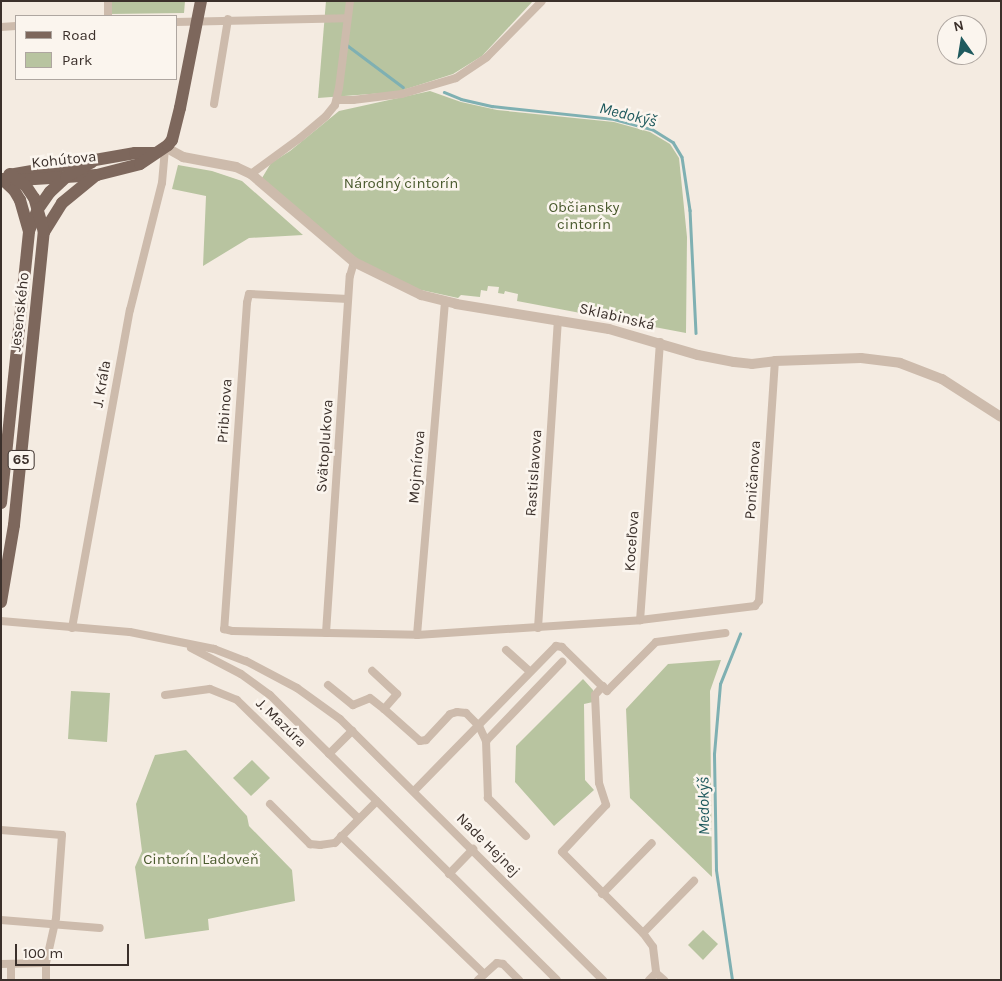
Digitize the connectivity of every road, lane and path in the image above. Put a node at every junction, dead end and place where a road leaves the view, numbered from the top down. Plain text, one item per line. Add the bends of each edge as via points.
1 (108, 1) edge
2 (201, 1) edge
3 (350, 1) edge
4 (542, 1) edge
5 (108, 15) edge
6 (346, 18) junction
7 (228, 20) junction
8 (198, 21) junction
9 (178, 22) edge
10 (15, 26) edge
11 (1, 27) edge
12 (337, 100) junction
13 (214, 104) dead end
14 (160, 150) junction
15 (92, 162) junction
16 (97, 174) junction
17 (250, 174) junction
18 (66, 177) junction
19 (8, 178) edge
20 (38, 209) junction
21 (29, 231) junction
22 (44, 232) junction
23 (354, 262) junction
24 (348, 299) junction
25 (445, 302) junction
26 (558, 320) junction
27 (660, 342) junction
28 (775, 361) junction
29 (1001, 417) edge
30 (1, 503) edge
31 (1, 602) edge
32 (640, 620) junction
33 (1, 622) edge
34 (72, 628) junction
35 (538, 628) junction
36 (326, 633) junction
37 (725, 633) dead end
38 (417, 636) junction
39 (183, 644) junction
40 (506, 650) dead end
41 (562, 662) dead end
42 (372, 671) dead end
43 (529, 671) junction
44 (328, 685) dead end
45 (605, 689) junction
46 (165, 695) dead end
47 (384, 710) junction
48 (479, 726) junction
49 (352, 731) junction
50 (486, 741) junction
51 (330, 754) junction
52 (414, 792) junction
53 (377, 801) junction
54 (270, 804) dead end
55 (359, 819) junction
56 (1, 830) edge
57 (342, 836) junction
58 (526, 836) dead end
59 (652, 843) dead end
60 (473, 849) junction
61 (449, 874) junction
62 (694, 881) dead end
63 (602, 894) junction
64 (1, 920) edge
65 (55, 924) junction
66 (100, 928) dead end
67 (643, 933) junction
68 (46, 963) junction
69 (1, 964) edge
70 (11, 964) junction
71 (592, 969) junction
72 (656, 973) junction
73 (481, 977) edge
74 (11, 980) edge
75 (46, 980) edge
76 (519, 980) edge
77 (557, 980) edge
78 (592, 980) edge
79 (603, 980) edge
80 (648, 980) edge
81 (664, 980) edge

1 - 5 street
2 - 8 main road
3 - 6 street
4 - 12 street via 487,57 456,78 402,94
6 - 7 street
6 - 12 street
7 - 8 street
7 - 13 street
8 - 9 street
8 - 14 main road via 172,140
10 - 11 street
12 - 17 street via 326,116
14 - 15 main road, Kohútova / 65
14 - 16 main road, Kohútova / 65 via 140,164
14 - 17 street, Sklabinská via 236,167
14 - 34 street, J. Kráľa via 162,183 130,310
15 - 18 main road, Jesenského / 65
15 - 19 main road, Kohútova / 65
16 - 18 main road, Kohútova / 65
16 - 22 main road, Jesenského / 65 via 62,203
17 - 23 street, Sklabinská
18 - 19 main road, Kohútova / 65
18 - 20 main road, Jesenského / 65
19 - 20 main road, Jesenského / 65 via 30,190
19 - 21 main road, Jesenského / 65 via 24,207
20 - 21 main road, Jesenského / 65
20 - 22 main road, Jesenského / 65
21 - 30 main road, Jesenského / 65
22 - 31 main road, Jesenského / 65 via 14,525
23 - 24 street, Svätoplukova
23 - 25 street, Sklabinská via 409,290
24 - 36 street, Svätoplukova
24 - 36 street, Pribinova via 249,294 224,629
25 - 26 street, Sklabinská
25 - 38 street, Mojmírova
26 - 27 street, Sklabinská
26 - 35 street, Rastislavova
27 - 28 street, Sklabinská via 725,361 752,364
27 - 32 street, Koceľova
28 - 29 street, Sklabinská via 861,358 900,363 942,379
28 - 32 street, Poničanova via 759,602 755,606
32 - 35 street
33 - 34 street, Nade Hejnej
34 - 39 street, Nade Hejnej via 130,632
35 - 38 street
36 - 38 street
37 - 45 street via 656,642
39 - 49 street, Nade Hejnej via 214,649 286,681 326,708
39 - 51 street, Nade Hejnej via 257,685
40 - 43 street
41 - 50 street
42 - 47 street via 397,694
43 - 45 street via 556,646 562,647
43 - 48 street
44 - 47 street via 354,705 370,698
45 - 63 street via 595,695 599,783 606,805 562,852
46 - 55 street, J. Mazúra via 210,689 237,700
47 - 48 street via 420,741 426,740 450,714 457,712 466,713
48 - 50 street
48 - 52 street
49 - 51 street
49 - 52 street, Nade Hejnej
50 - 58 street via 488,798
51 - 53 street, Nade Hejnej
52 - 60 street, Nade Hejnej
53 - 55 street
53 - 61 street, Nade Hejnej
54 - 57 street via 310,844 335,843
55 - 57 street
56 - 65 street via 62,834
57 - 73 street
59 - 63 street
60 - 61 street
60 - 71 street, Nade Hejnej
61 - 77 street, Nade Hejnej
62 - 67 street
63 - 67 street
64 - 65 street
65 - 66 street
65 - 68 street
67 - 72 street via 653,947
68 - 70 street
68 - 75 street
69 - 70 street
70 - 74 street
71 - 78 street
71 - 79 street, Nade Hejnej
72 - 80 street
72 - 81 street
73 - 76 street via 497,963 503,964

